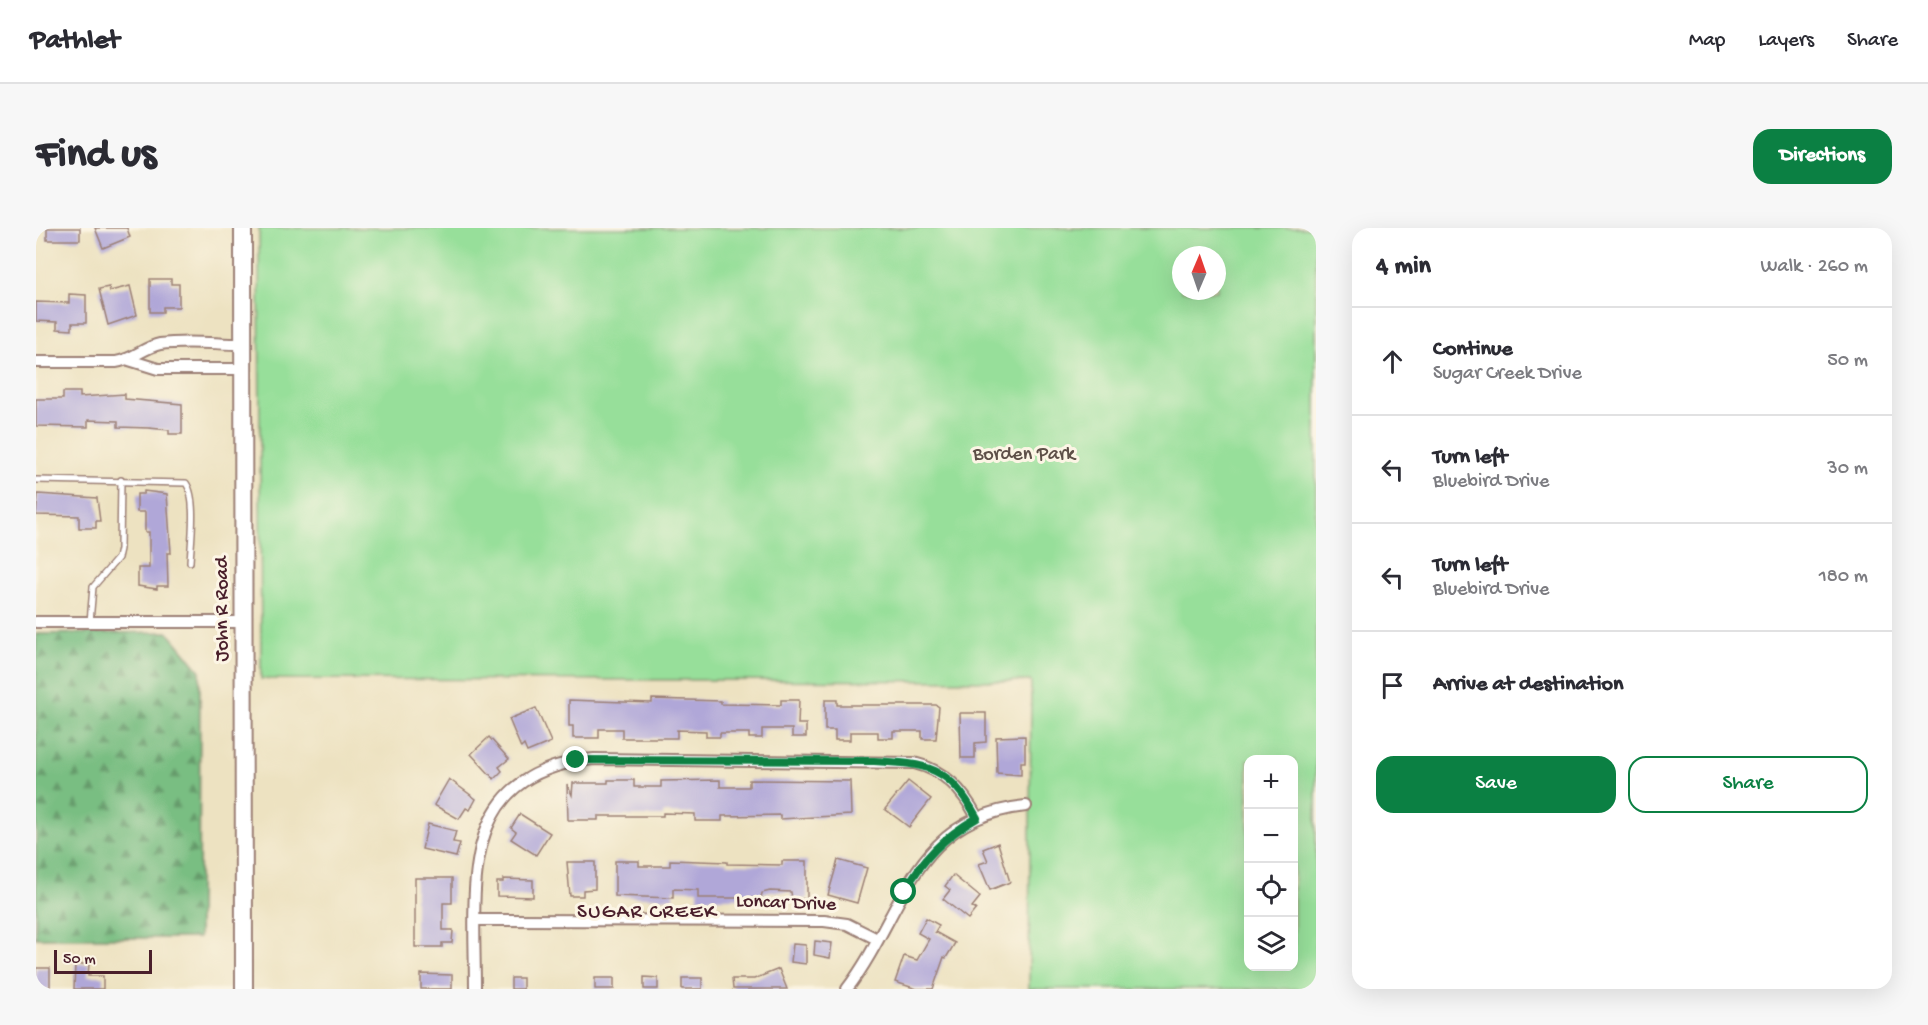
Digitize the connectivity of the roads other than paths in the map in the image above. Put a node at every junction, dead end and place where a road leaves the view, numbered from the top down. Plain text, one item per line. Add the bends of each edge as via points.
1 (243, 228) edge
2 (242, 344) junction
3 (129, 360) junction
4 (36, 362) edge
5 (243, 369) junction
6 (36, 480) edge
7 (121, 480) junction
8 (190, 562) dead end
9 (36, 622) edge
10 (90, 622) junction
11 (244, 622) junction
12 (1026, 806) dead end
13 (977, 818) junction
14 (475, 920) junction
15 (877, 939) junction
16 (244, 989) edge
17 (475, 989) edge
18 (847, 989) edge

1 - 2 main road, John R Road
2 - 3 street via 160,344
2 - 5 main road, John R Road
3 - 4 street
3 - 5 street via 158,369
5 - 11 main road, John R Road
6 - 7 lane
7 - 8 lane via 186,483 192,507
7 - 10 lane via 120,549 93,587
9 - 10 street
10 - 11 street
11 - 16 main road, John R Road
12 - 13 street
13 - 14 street via 947,778 933,768 914,763 594,759 568,762 530,778 510,795 490,821 478,853
13 - 15 street via 952,833 928,855
14 - 15 street, Loncar Drive via 824,921 847,924
14 - 17 street
15 - 18 street

